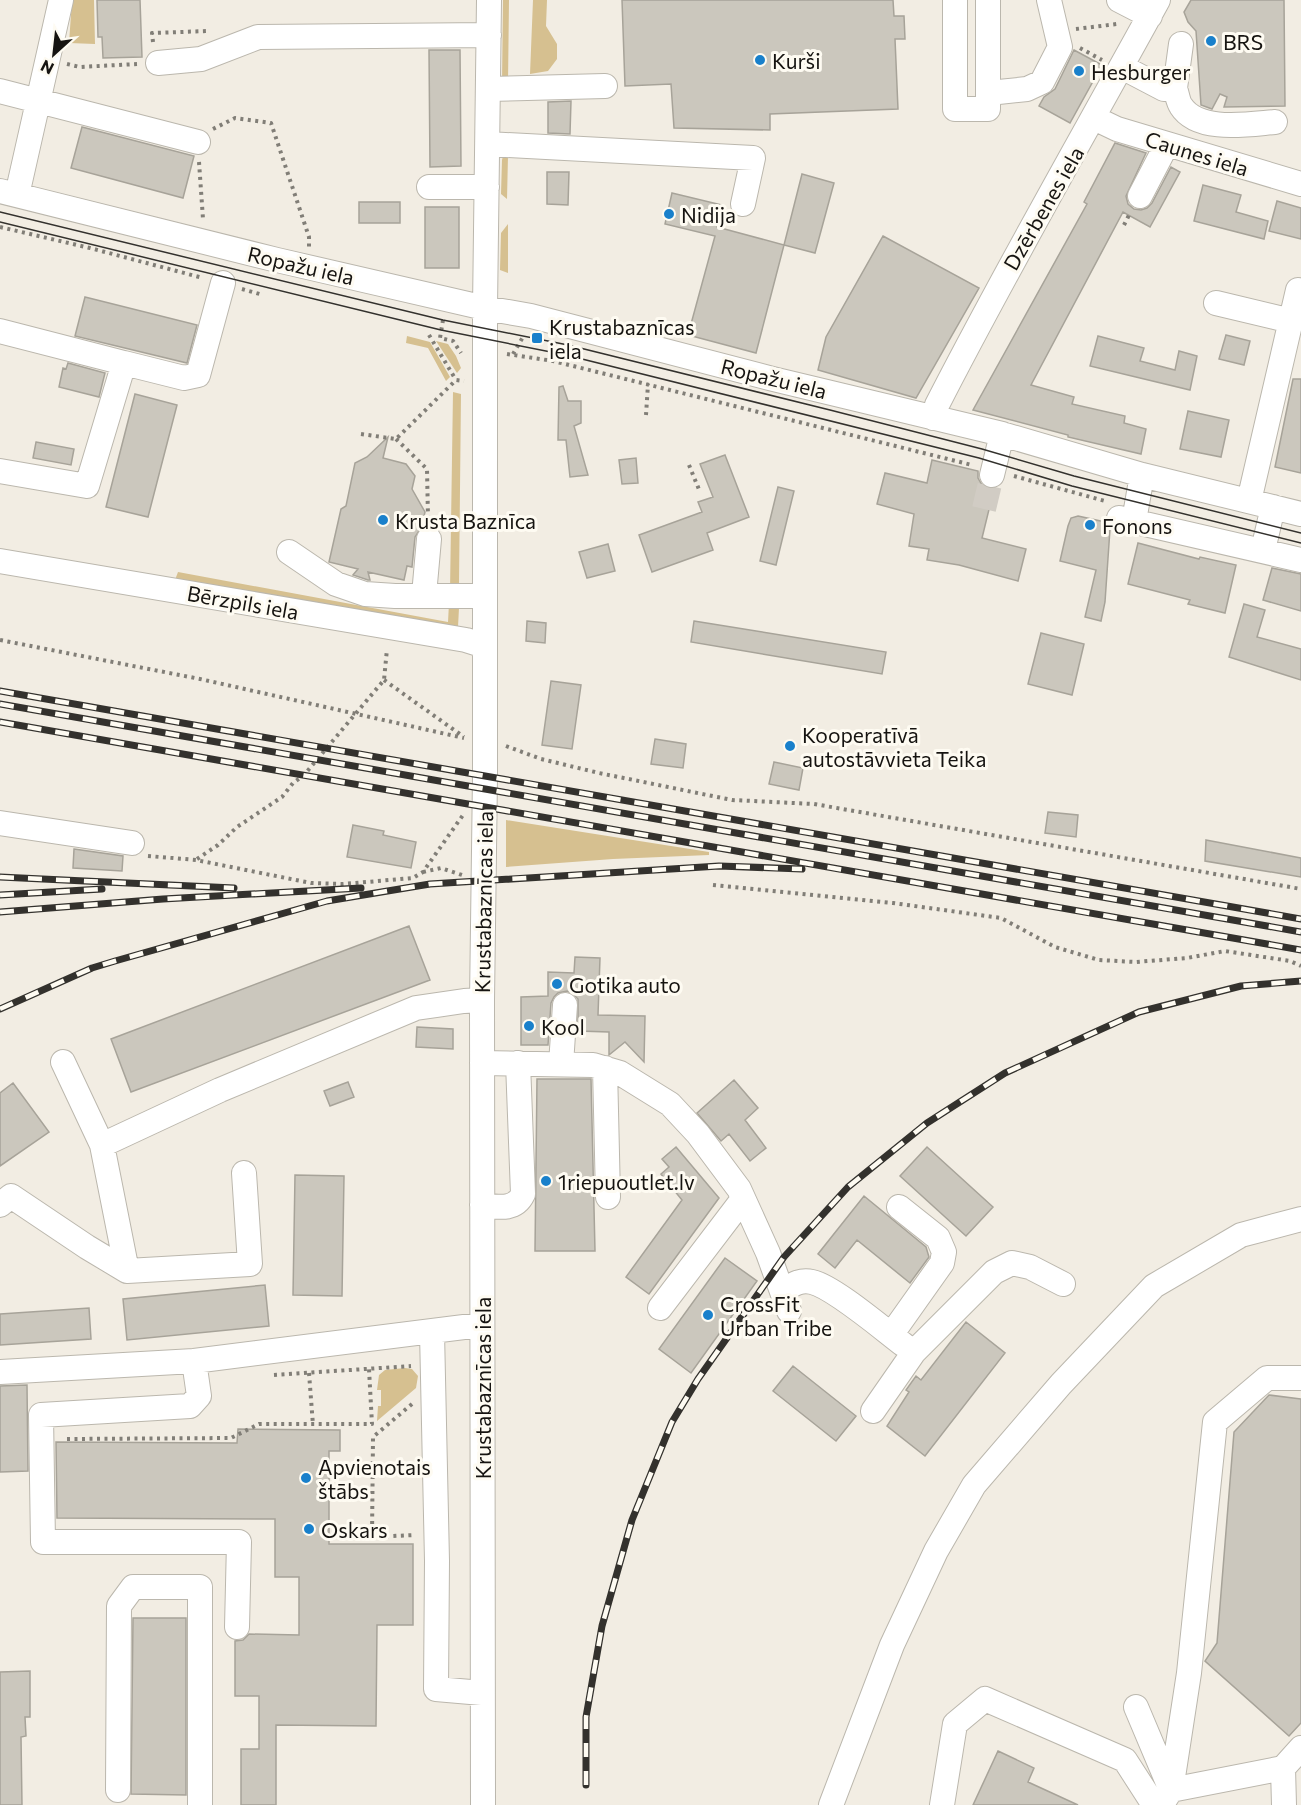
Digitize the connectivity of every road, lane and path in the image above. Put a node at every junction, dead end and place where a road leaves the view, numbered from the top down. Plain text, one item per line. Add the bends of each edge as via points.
1 (61, 0) edge
2 (489, 0) edge
3 (955, 0) edge
4 (988, 0) edge
5 (1049, 0) edge
6 (1154, 8) edge
7 (1120, 12) edge
8 (1058, 31) junction
9 (489, 35) junction
10 (1181, 44) dead end
11 (48, 61) junction
12 (158, 63) joint
13 (1122, 67) junction
14 (604, 86) dead end
15 (1175, 88) junction
16 (488, 89) junction
17 (0, 92) edge
18 (989, 93) junction
19 (38, 101) junction
20 (1094, 118) junction
21 (1275, 122) dead end
22 (198, 142) junction
23 (488, 144) junction
24 (1167, 144) junction
25 (1301, 184) edge
26 (429, 187) dead end
27 (487, 187) junction
28 (9, 193) edge
29 (1140, 196) dead end
30 (744, 204) dead end
31 (203, 219) dead end
32 (0, 227) edge
33 (306, 267) junction
34 (223, 284) joint
35 (1298, 290) dead end
36 (1216, 303) dead end
37 (485, 308) junction
38 (1291, 321) junction
39 (0, 330) edge
40 (429, 335) dead end
41 (460, 349) dead end
42 (485, 352) junction
43 (124, 363) junction
44 (456, 380) junction
45 (467, 381) dead end
46 (648, 384) junction
47 (646, 415) dead end
48 (933, 418) junction
49 (361, 434) dead end
50 (1002, 434) junction
51 (396, 439) junction
52 (689, 465) dead end
53 (0, 471) edge
54 (993, 473) junction
55 (1142, 475) junction
56 (700, 492) dead end
57 (1249, 501) junction
58 (1273, 507) junction
59 (1301, 514) edge
60 (1129, 516) junction
61 (429, 539) joint
62 (1263, 550) junction
63 (289, 552) dead end
64 (1301, 560) edge
65 (0, 561) edge
66 (424, 595) junction
67 (485, 596) junction
68 (388, 627) junction
69 (0, 640) edge
70 (485, 646) junction
71 (384, 680) junction
72 (357, 714) junction
73 (485, 738) junction
74 (466, 813) dead end
75 (0, 824) edge
76 (138, 850) joint
77 (196, 860) junction
78 (423, 872) junction
79 (466, 876) dead end
80 (713, 885) dead end
81 (1301, 889) edge
82 (1301, 966) edge
83 (482, 1000) junction
84 (565, 1005) dead end
85 (63, 1062) dead end
86 (482, 1063) junction
87 (518, 1063) junction
88 (561, 1064) junction
89 (605, 1068) junction
90 (102, 1145) junction
91 (244, 1173) dead end
92 (608, 1197) dead end
93 (743, 1199) junction
94 (0, 1205) edge
95 (482, 1205) junction
96 (899, 1207) dead end
97 (1301, 1219) edge
98 (127, 1271) junction
99 (1064, 1284) dead end
100 (660, 1308) dead end
101 (482, 1327) junction
102 (432, 1332) junction
103 (891, 1335) junction
104 (914, 1353) junction
105 (194, 1361) junction
106 (369, 1369) dead end
107 (0, 1372) edge
108 (309, 1373) dead end
109 (1301, 1378) edge
110 (421, 1403) dead end
111 (873, 1410) dead end
112 (372, 1424) junction
113 (313, 1425) junction
114 (373, 1437) junction
115 (67, 1439) dead end
116 (329, 1535) dead end
117 (436, 1535) junction
118 (372, 1537) junction
119 (237, 1627) dead end
120 (482, 1693) junction
121 (1136, 1707) dead end
122 (1301, 1748) edge
123 (1283, 1768) junction
124 (118, 1790) dead end
125 (1162, 1800) edge
126 (200, 1805) edge
127 (483, 1805) edge
128 (831, 1805) edge
129 (942, 1805) edge
130 (1284, 1805) edge

1 - 11 street
2 - 9 street, Krustabaznīcas iela
3 - 18 street via 956,109 988,109
4 - 18 street
5 - 8 street
6 - 7 street
6 - 13 street, Dzērbenes iela
7 - 8 path
8 - 13 path via 1108,64
8 - 18 street via 1060,47 1042,82 1027,89
9 - 12 street via 258,37 201,59
9 - 16 street, Krustabaznīcas iela
10 - 15 street
11 - 12 path via 80,67
11 - 19 street
13 - 15 street via 1164,89
13 - 20 street, Dzērbenes iela
14 - 16 street
15 - 21 street via 1181,107 1194,117 1219,126
16 - 23 street, Krustabaznīcas iela
17 - 19 street
19 - 22 street
19 - 28 street
20 - 24 street, Caunes iela
20 - 48 street, Dzērbenes iela via 1012,261
22 - 31 path
22 - 33 path via 234,118 271,123 309,237
23 - 27 street, Krustabaznīcas iela
23 - 30 street via 753,158
24 - 25 street, Caunes iela
24 - 29 street
26 - 27 street
27 - 37 street, Krustabaznīcas iela
28 - 33 street, Ropažu iela
32 - 34 path
33 - 37 street, Ropažu iela
34 - 43 street via 198,375 184,378
35 - 38 street
36 - 38 street
37 - 42 street, Krustabaznīcas iela
37 - 48 street, Ropažu iela via 531,316
38 - 57 street
39 - 43 street
40 - 44 path
41 - 42 path
42 - 46 path via 553,361
42 - 67 street, Krustabaznīcas iela
43 - 53 street via 87,486
44 - 45 path
44 - 51 path
46 - 47 path
46 - 54 path
48 - 50 street, Ropažu iela
49 - 51 path
50 - 54 street
50 - 55 street, Ropažu iela
51 - 61 path via 427,469
52 - 56 path
54 - 60 path
55 - 57 street, Ropažu iela
55 - 60 street
57 - 58 street, Ropažu iela
58 - 59 street, Ropažu iela
58 - 62 street
60 - 62 street
61 - 66 street
62 - 64 street
63 - 66 street via 336,584 364,594
65 - 68 street, Bērzpils iela
66 - 67 street
67 - 70 street, Krustabaznīcas iela
68 - 70 street, Bērzpils iela
68 - 71 path
69 - 72 path
70 - 73 street, Krustabaznīcas iela
71 - 72 path
71 - 72 path via 466,738
72 - 77 path via 282,797
73 - 81 path via 541,759 732,800 814,804
73 - 83 street, Krustabaznīcas iela
74 - 78 path via 460,816
75 - 76 street
76 - 77 path
77 - 78 path via 322,883 413,878
78 - 79 path via 441,868
80 - 82 path via 1001,918 1054,947 1099,960 1136,962 1225,951
83 - 86 street, Krustabaznīcas iela
83 - 90 street via 417,1008 220,1090
84 - 88 street
85 - 90 street
86 - 87 street
86 - 95 street, Krustabaznīcas iela
87 - 88 street
87 - 95 street via 522,1194 512,1206
88 - 89 street
89 - 92 street
89 - 93 street via 670,1104 698,1134
90 - 98 street
91 - 98 street via 250,1264
93 - 100 street
93 - 103 street via 786,1301 800,1281 813,1282 829,1289
94 - 98 street via 11,1196
95 - 101 street, Krustabaznīcas iela
96 - 103 street via 938,1238 944,1252 942,1263
97 - 128 street via 1241,1235 1154,1286 1061,1384 974,1485 936,1551 892,1645
99 - 104 street via 1030,1267 1012,1263 994,1272
101 - 102 street
101 - 120 street, Krustabaznīcas iela
102 - 105 street
102 - 117 street
103 - 104 street
104 - 111 street
105 - 107 street
105 - 119 street via 199,1396 190,1406 41,1415 43,1542 239,1542
106 - 112 path
108 - 113 path
109 - 125 street via 1267,1378 1215,1422 1189,1673
110 - 114 path via 412,1404
112 - 113 path
112 - 114 path
113 - 115 path via 259,1424 231,1438
114 - 118 path
116 - 118 path
117 - 118 path
117 - 120 street via 436,1689
120 - 127 street, Krustabaznīcas iela
121 - 125 street
122 - 123 street
123 - 125 street
123 - 130 street
124 - 126 street via 119,1606 133,1587 200,1587
125 - 129 street via 1125,1760 985,1699 955,1724

